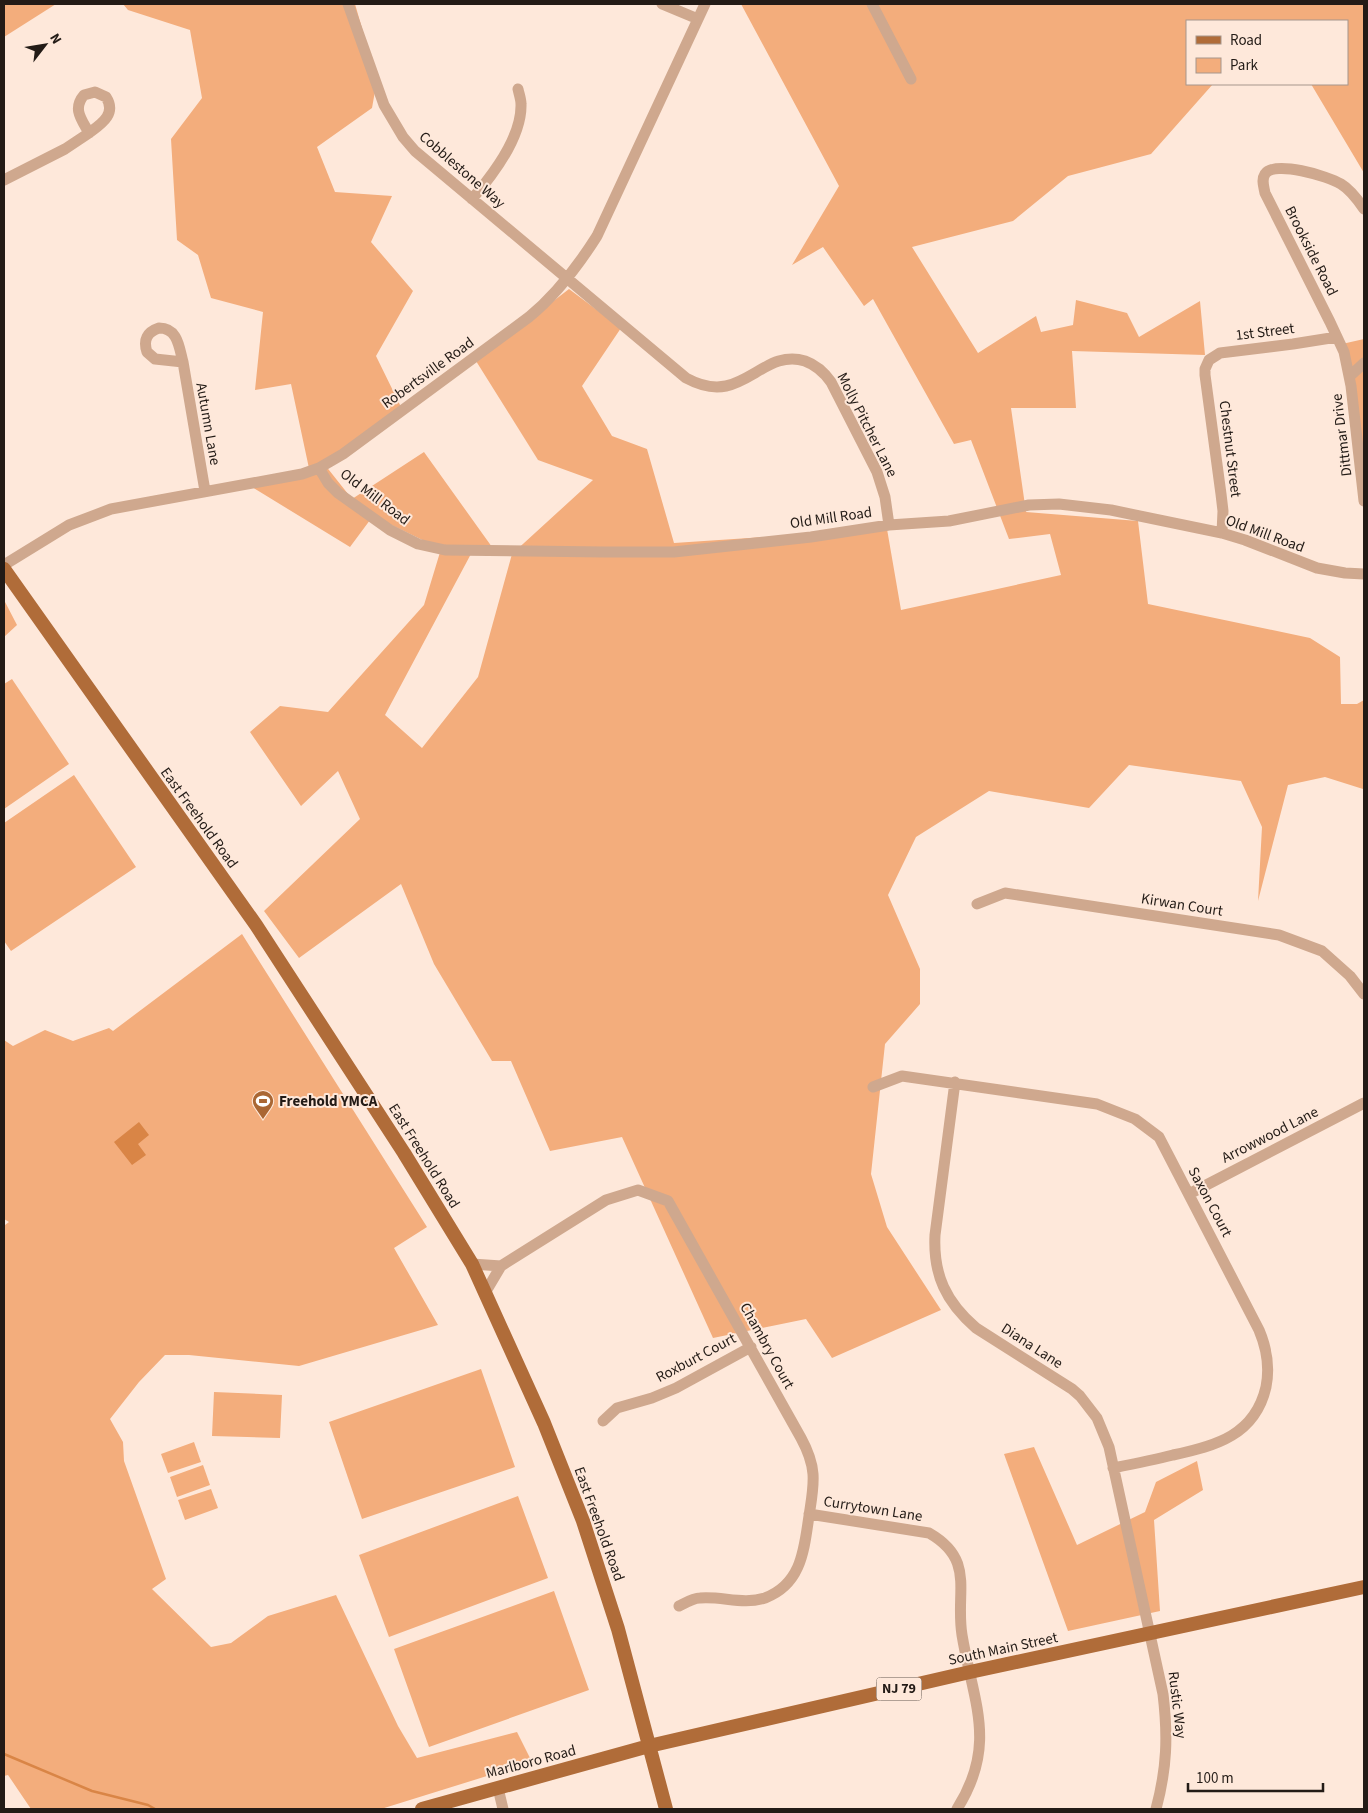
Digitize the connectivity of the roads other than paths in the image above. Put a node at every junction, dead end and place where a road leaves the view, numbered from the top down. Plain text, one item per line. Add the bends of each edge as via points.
1 (348, 4) edge
2 (662, 4) edge
3 (705, 4) edge
4 (872, 4) edge
5 (698, 19) junction
6 (912, 79) dead end
7 (518, 89) dead end
8 (89, 133) dead end
9 (4, 180) edge
10 (472, 199) junction
11 (1364, 209) edge
12 (566, 279) junction
13 (1336, 336) junction
14 (183, 362) dead end
15 (1364, 363) edge
16 (1205, 369) joint
17 (1350, 376) junction
18 (319, 468) junction
19 (205, 491) junction
20 (1364, 501) edge
21 (888, 525) junction
22 (1222, 533) junction
23 (4, 564) edge
24 (4, 569) edge
25 (1364, 574) edge
26 (977, 904) dead end
27 (1364, 994) edge
28 (955, 1082) junction
29 (873, 1086) dead end
30 (1364, 1103) edge
31 (1189, 1194) junction
32 (472, 1264) junction
33 (501, 1266) junction
34 (485, 1293) junction
35 (750, 1347) junction
36 (603, 1422) dead end
37 (1113, 1468) junction
38 (809, 1514) junction
39 (1364, 1587) edge
40 (678, 1606) dead end
41 (1150, 1634) junction
42 (970, 1672) junction
43 (649, 1746) junction
44 (498, 1788) junction
45 (422, 1809) edge
46 (503, 1809) edge
47 (666, 1809) edge
48 (957, 1809) edge
49 (1156, 1809) edge

1 - 10 street, Cobblestone Way via 392,121 415,151
2 - 5 street
3 - 5 street, Robertsville Road
4 - 6 street
5 - 12 street, Robertsville Road via 607,216 581,261
7 - 10 street via 521,104 516,130 497,168
8 - 9 street
10 - 12 street, Cobblestone Way
11 - 13 street, Brookside Road via 1348,189 1325,176 1274,168 1263,178 1265,193
12 - 18 street, Robertsville Road via 549,299 515,328 343,454
12 - 21 street, Molly Pitcher Lane via 686,378 699,384 717,387 731,384 782,360 802,360 819,369 831,382 877,472 885,497
13 - 16 street, 1st Street via 1220,352 1209,360
13 - 17 street, Dittmar Drive
14 - 19 street, Autumn Lane
15 - 17 street
16 - 22 street, Chestnut Street via 1223,511
17 - 20 street, Dittmar Drive
18 - 19 street, Robertsville Road via 302,474
18 - 21 street, Old Mill Road via 338,493 390,530 418,544 445,550 674,552
19 - 23 street, Robertsville Road via 94,514 69,525
21 - 22 street, Old Mill Road via 927,524 1029,505 1054,504 1112,510
22 - 25 street, Old Mill Road via 1317,568
24 - 32 main road, East Freehold Road via 256,925
26 - 27 street, Kirwan Court via 1005,892 1279,935 1322,951 1350,976
28 - 29 street, Saxon Court via 902,1076
28 - 31 street, Saxon Court via 1097,1104 1134,1119 1159,1138
28 - 37 street, Diana Lane via 934,1250 945,1291 959,1312 976,1328 1080,1396 1103,1430
30 - 31 street, Arrowwood Lane
31 - 37 street, Saxon Court via 1264,1342 1268,1368 1264,1393 1245,1426 1224,1441 1206,1448
32 - 33 street
32 - 34 main road, East Freehold Road
33 - 34 street, Chambry Court
33 - 35 street, Chambry Court via 606,1200 638,1190 668,1201
34 - 43 main road, East Freehold Road via 544,1423 583,1520 610,1602
35 - 36 street, Roxburt Court via 676,1388 617,1408
35 - 38 street, Chambry Court via 807,1450 813,1473
37 - 41 street, Diana Lane
38 - 40 street, Chambry Court via 802,1559 782,1588 754,1600 699,1598
38 - 42 street, Currytown Lane via 918,1530 940,1539 949,1547 962,1577 961,1620
39 - 41 main road, South Main Street / NJ 79
41 - 42 main road, South Main Street / NJ 79
41 - 49 street, Rustic Way via 1167,1726 1166,1767
42 - 43 main road, South Main Street / NJ 79
42 - 48 street, Currytown Lane via 978,1707 979,1748 971,1784
43 - 44 main road, Marlboro Road / NJ 79
43 - 47 main road, East Freehold Road
44 - 45 main road, Marlboro Road / NJ 79
44 - 46 street

